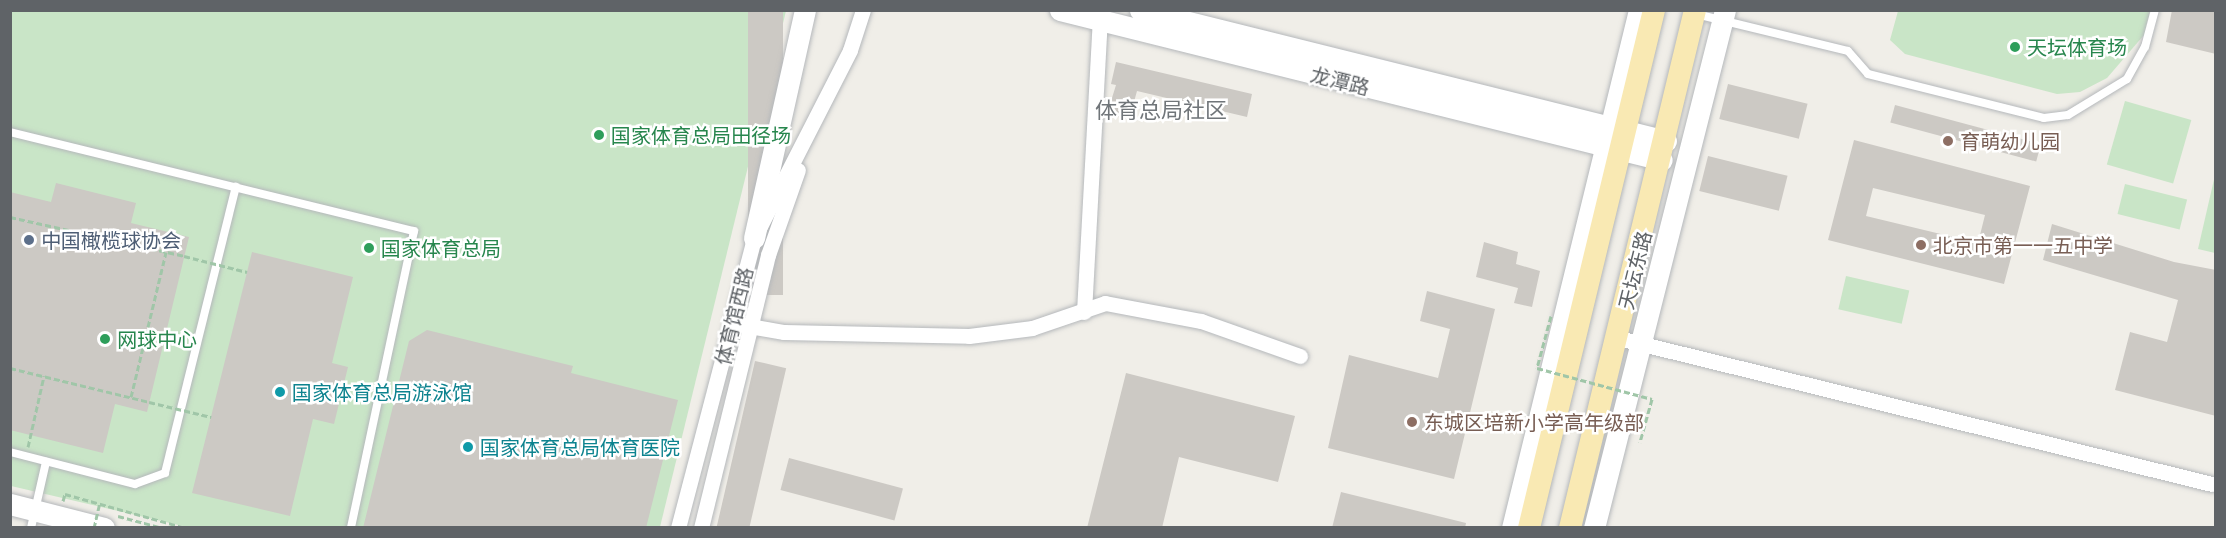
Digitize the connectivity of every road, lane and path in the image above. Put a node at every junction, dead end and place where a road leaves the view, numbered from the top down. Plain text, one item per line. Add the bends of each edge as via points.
1 (806, 10) edge
2 (862, 10) edge
3 (1060, 10) edge
4 (1140, 10) edge
5 (1639, 10) edge
6 (1654, 10) edge
7 (2154, 10) edge
8 (1695, 12) edge
9 (1724, 15) edge
10 (1100, 21) junction
11 (818, 116) junction
12 (10, 132) edge
13 (1615, 139) junction
14 (1664, 151) junction
15 (236, 187) junction
16 (10, 217) edge
17 (754, 238) junction
18 (166, 252) junction
19 (247, 272) dead end
20 (1084, 312) junction
21 (1551, 316) dead end
22 (732, 323) junction
23 (749, 327) junction
24 (1618, 338) junction
25 (1641, 343) junction
26 (1300, 356) dead end
27 (10, 368) edge
28 (44, 376) junction
29 (130, 397) junction
30 (212, 417) dead end
31 (30, 435) dead end
32 (1640, 442) dead end
33 (10, 453) edge
34 (46, 462) junction
35 (2212, 484) dead end
36 (64, 499) dead end
37 (100, 503) junction
38 (10, 504) edge
39 (33, 519) edge
40 (133, 520) dead end
41 (94, 528) edge
42 (104, 528) edge
43 (163, 528) edge
44 (186, 528) edge
45 (351, 528) edge
46 (678, 528) edge
47 (701, 528) edge
48 (1512, 528) edge
49 (1529, 528) edge
50 (1570, 528) edge
51 (1594, 528) edge

1 - 17 street
2 - 11 street, 体育馆西路 via 850,50
3 - 10 street, 龙潭路
4 - 13 street, 龙潭路
5 - 13 street
6 - 13 main road
7 - 9 lane via 2145,47 2127,79 2068,115 2044,118 1868,74 1848,51
8 - 9 lane
8 - 14 main road, 天坛东路
9 - 25 street
10 - 13 street, 龙潭路
10 - 20 street
11 - 17 street, 体育馆西路
11 - 23 street, 体育馆西路 via 768,255
12 - 15 lane
13 - 14 street, 龙潭路
13 - 48 street
13 - 49 main road
14 - 24 main road, 天坛东路
15 - 34 lane via 165,473 135,484
15 - 45 lane via 414,231
16 - 18 path
17 - 22 street, 体育馆西路
18 - 19 path, bridge
18 - 29 path
20 - 23 street via 1032,328 969,336
20 - 26 street via 1105,303 1201,321
21 - 32 path, bridge via 1537,368 1652,399
22 - 23 street
22 - 46 street, 体育馆西路
23 - 47 street, 体育馆西路
24 - 25 street
24 - 50 main road, 天坛东路
25 - 35 street
25 - 51 street
27 - 28 path
28 - 29 path
28 - 31 path
29 - 30 path, bridge
33 - 34 lane
34 - 39 lane
36 - 37 path via 65,494
37 - 41 path, bridge
37 - 44 path
38 - 39 street
39 - 42 street
40 - 43 path

